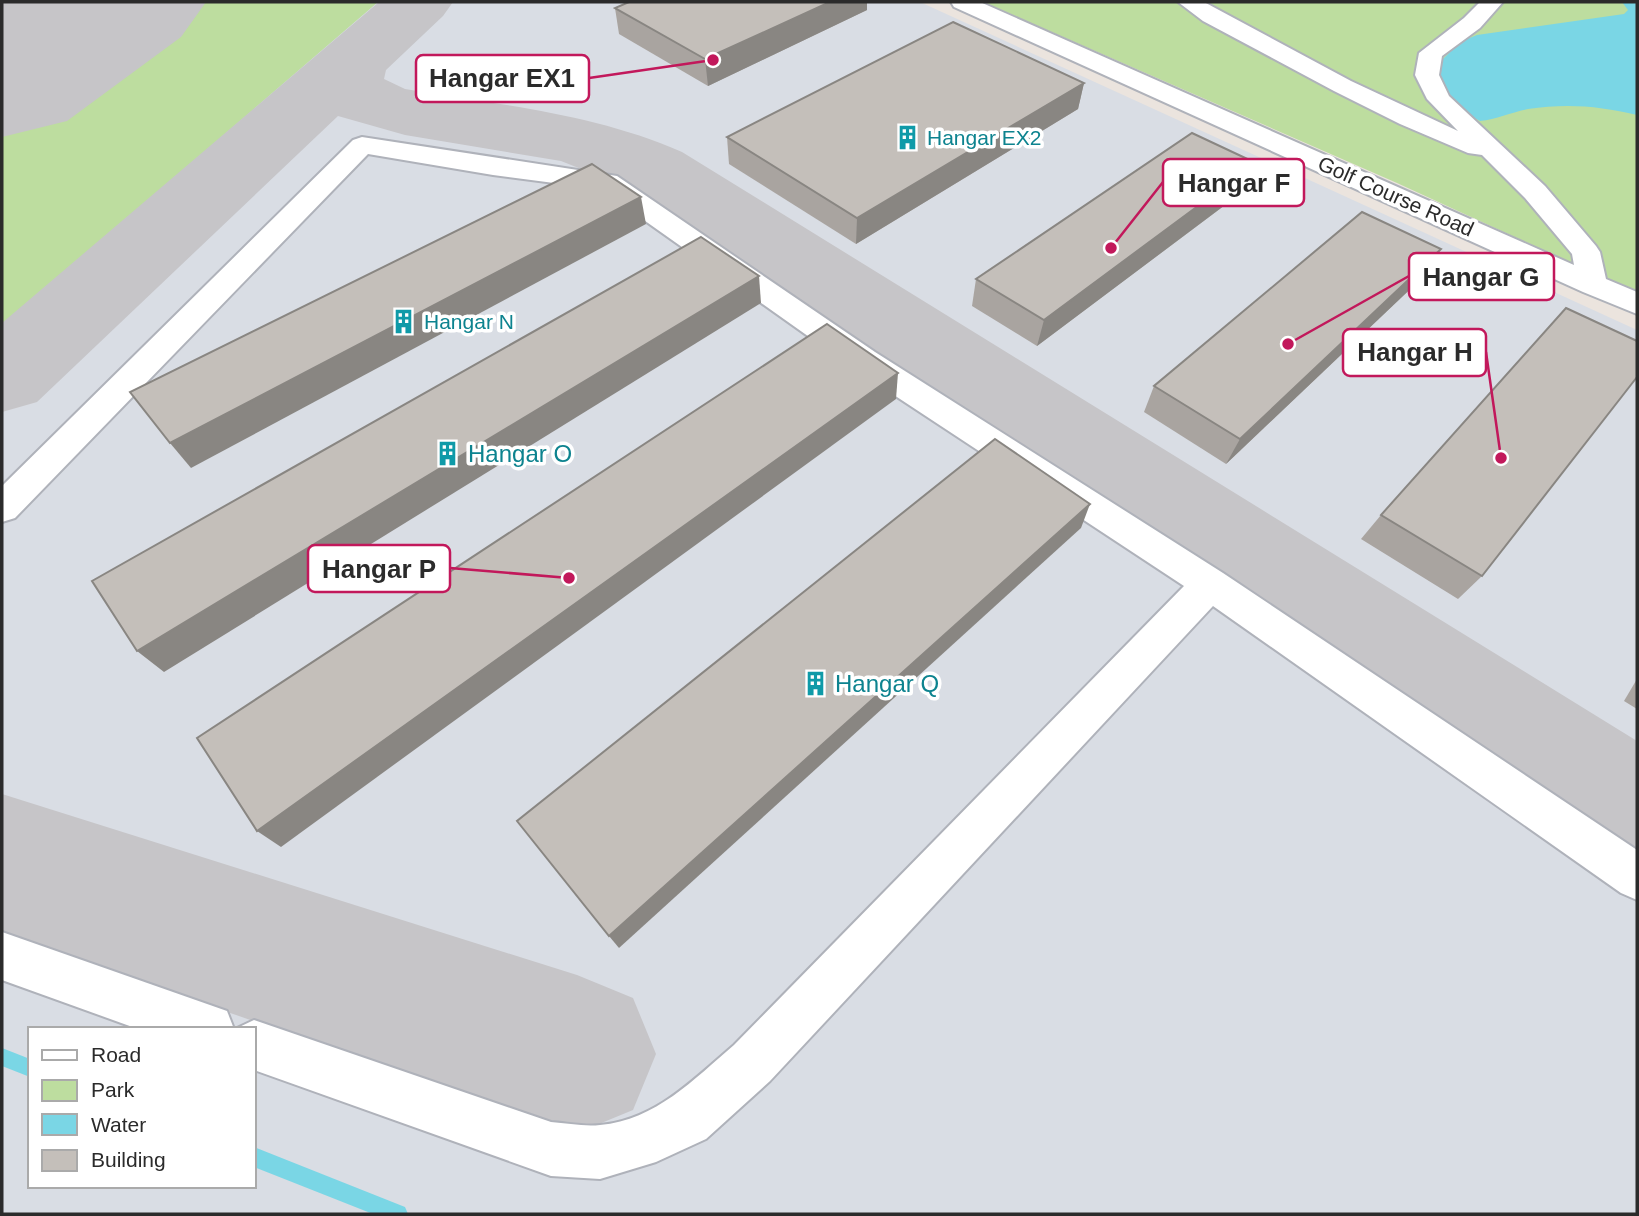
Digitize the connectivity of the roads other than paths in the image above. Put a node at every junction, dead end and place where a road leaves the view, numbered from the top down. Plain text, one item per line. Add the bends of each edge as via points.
1 (962, 2) edge
2 (1189, 2) edge
3 (1480, 5) edge
4 (1496, 155) junction
5 (1593, 285) junction
6 (1637, 304) edge
7 (2, 508) edge
8 (1210, 584) junction
9 (1637, 877) edge
10 (2, 956) edge
11 (203, 1027) edge
12 (256, 1046) edge

1 - 5 street, Golf Course Road
2 - 4 street via 1450,138
3 - 4 street via 1472,23 1431,53 1427,75 1439,100
4 - 5 street via 1535,191 1586,252
5 - 6 street, Golf Course Road
7 - 8 street via 362,145 608,182 864,360
8 - 9 street
8 - 12 street via 752,1063 687,1120 636,1143 600,1152 551,1149
10 - 11 street

